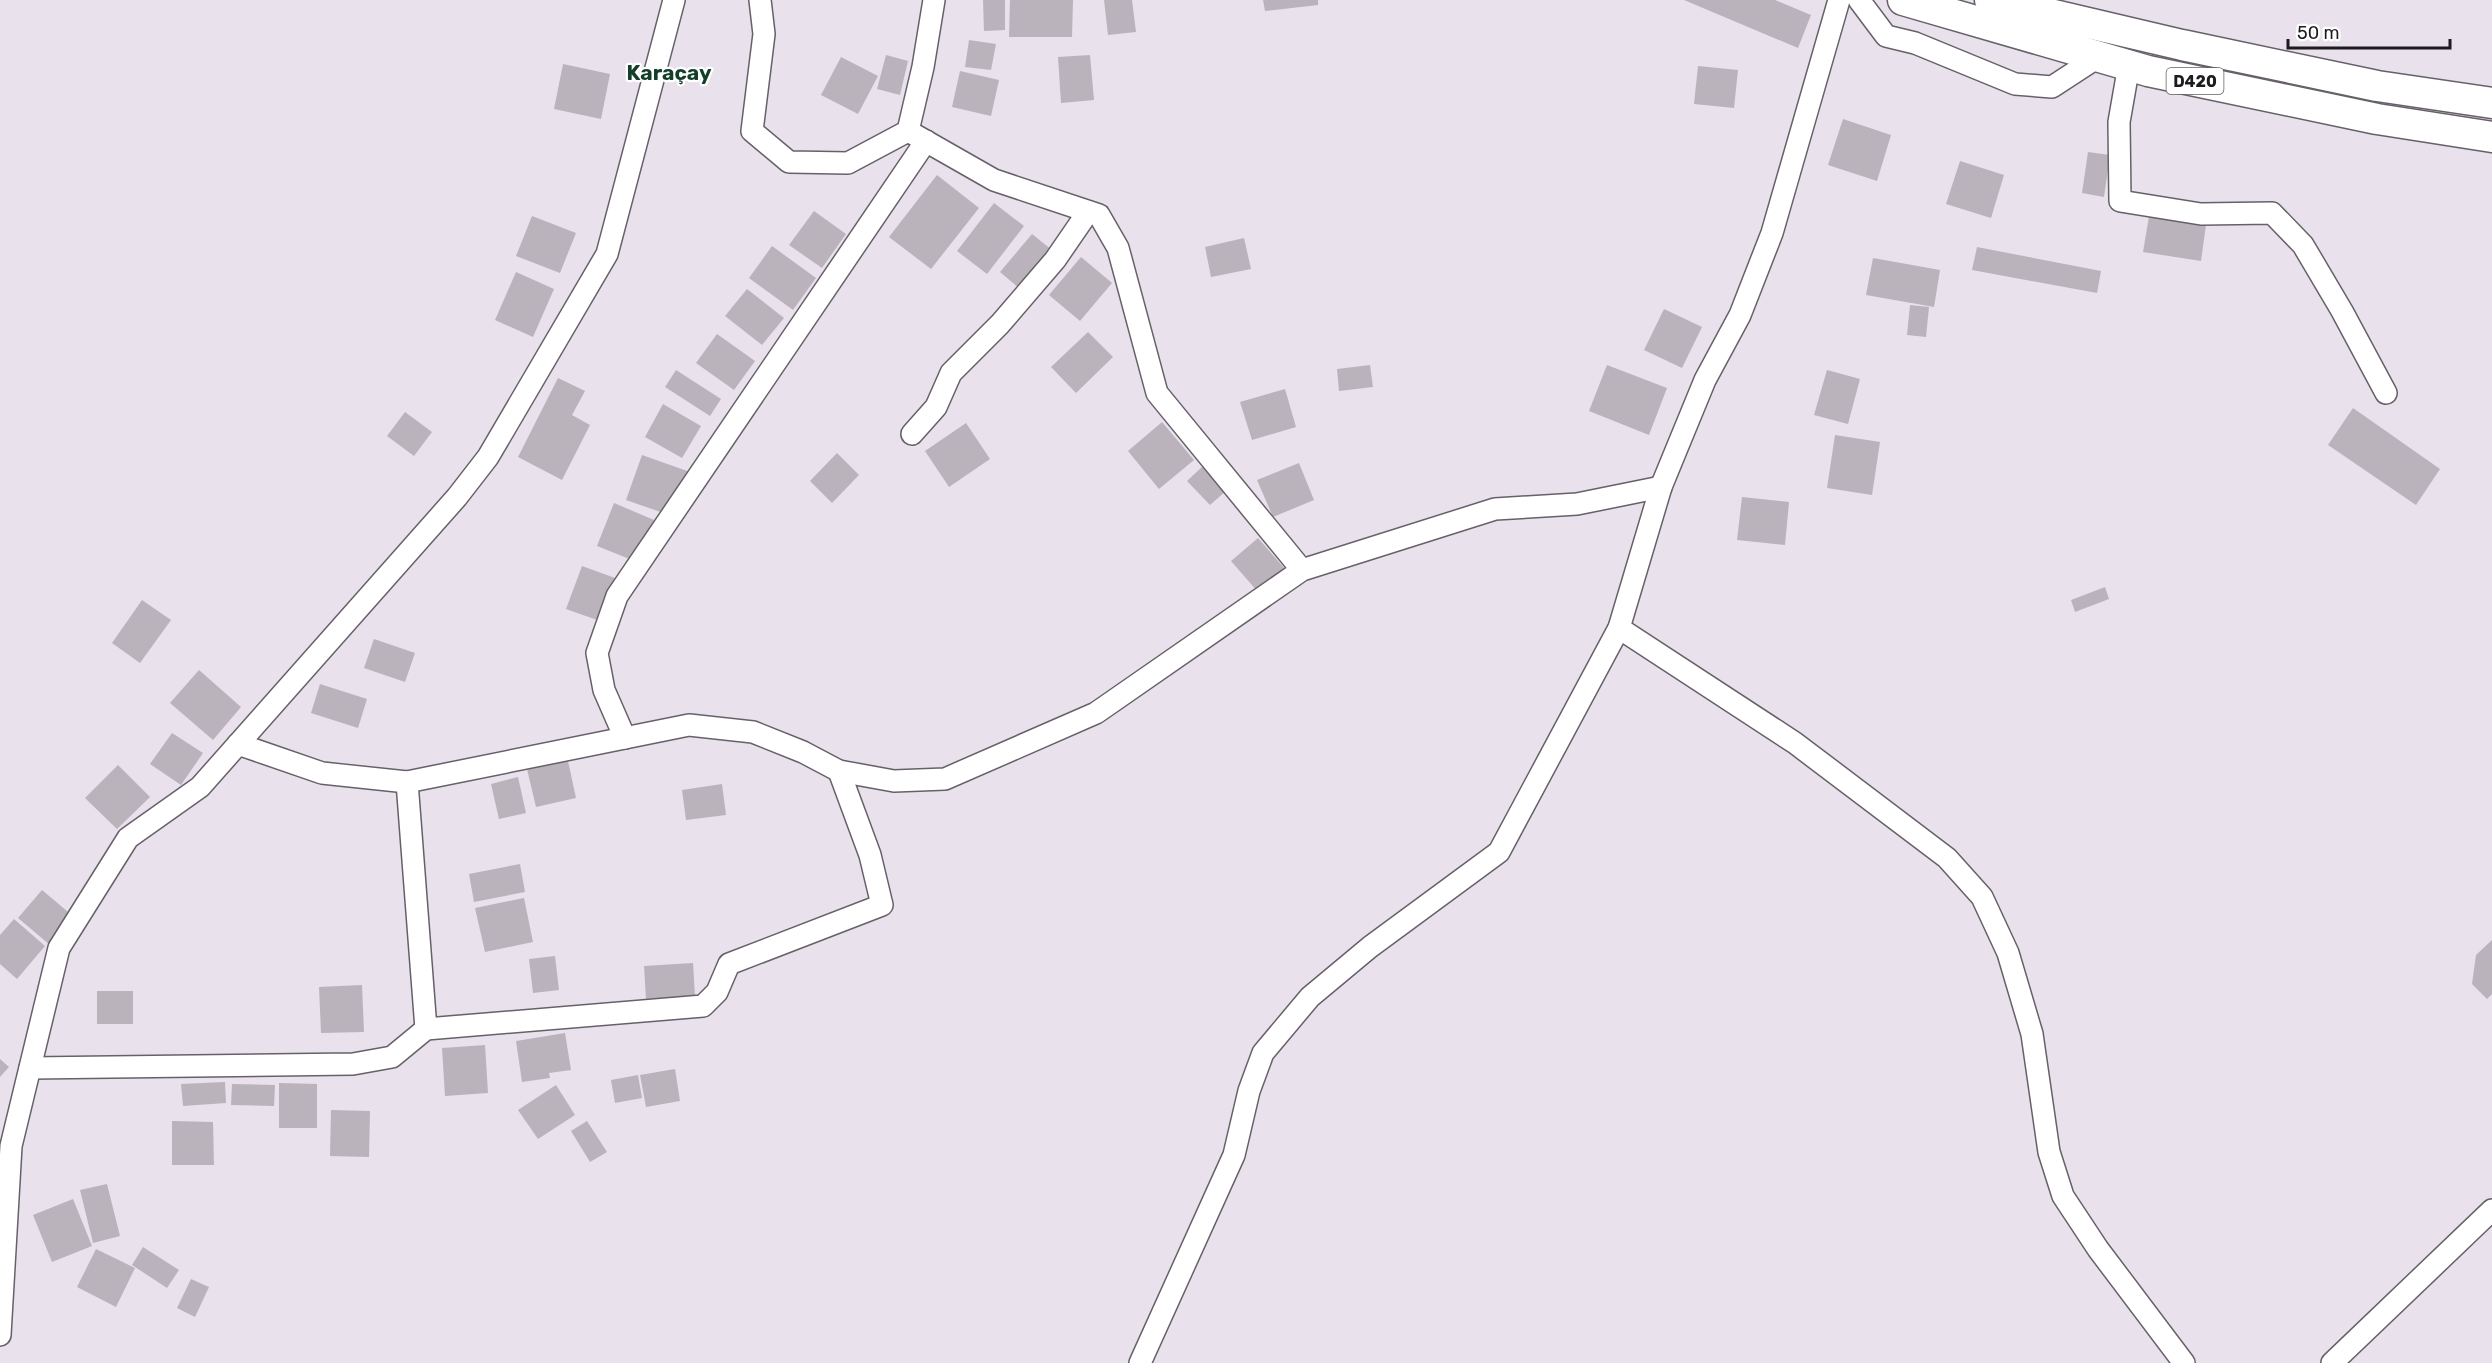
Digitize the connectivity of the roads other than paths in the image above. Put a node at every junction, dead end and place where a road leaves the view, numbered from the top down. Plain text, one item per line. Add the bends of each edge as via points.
1 (674, 0) edge
2 (760, 0) edge
3 (934, 0) edge
4 (1839, 0) edge
5 (1859, 0) edge
6 (1903, 0) edge
7 (1990, 0) edge
8 (2098, 57) junction
9 (2129, 65) junction
10 (2492, 103) edge
11 (908, 131) junction
12 (2492, 137) edge
13 (926, 141) junction
14 (1088, 212) junction
15 (2386, 393) dead end
16 (912, 434) dead end
17 (1661, 487) junction
18 (1302, 570) junction
19 (1619, 628) junction
20 (625, 738) junction
21 (238, 744) junction
22 (839, 771) junction
23 (408, 782) junction
24 (426, 1029) junction
25 (30, 1068) junction
26 (2492, 1210) edge
27 (3, 1216) edge
28 (0, 1335) edge
29 (1140, 1363) edge
30 (2184, 1363) edge
31 (2332, 1363) edge

1 - 21 street via 607,254 488,457
2 - 11 street via 764,34 752,131 789,162 848,163
3 - 11 street
4 - 17 street via 1772,233 1740,315 1705,380
5 - 8 street via 1886,36 1915,43 2015,84 2052,87
6 - 8 highway, D420
7 - 10 highway, D420 via 2365,83
8 - 9 highway, D420
9 - 12 highway, D420 via 2377,118
9 - 15 street via 2119,122 2120,201 2200,214 2272,213 2303,245
11 - 13 street
13 - 14 street via 993,180
13 - 20 street via 617,596 597,653 604,690
14 - 16 street via 1055,260 951,372 936,407
14 - 18 street via 1099,215 1118,248 1157,393
17 - 18 street via 1577,504 1495,509
17 - 19 street
18 - 22 street via 1096,713 945,779 894,781
19 - 29 street via 1499,852 1310,997 1263,1053 1249,1091 1234,1155
19 - 30 street via 1795,743 1947,858 1982,897 2008,953 2032,1034 2049,1152 2063,1196
20 - 22 street via 689,725 753,732
20 - 23 street
21 - 23 street via 322,773
21 - 25 street via 200,787 128,838 59,948
22 - 24 street via 870,855 882,905 729,964 717,992 703,1006
23 - 24 street
24 - 25 street via 392,1057 353,1064
25 - 27 street via 11,1146
26 - 31 street
27 - 28 street

